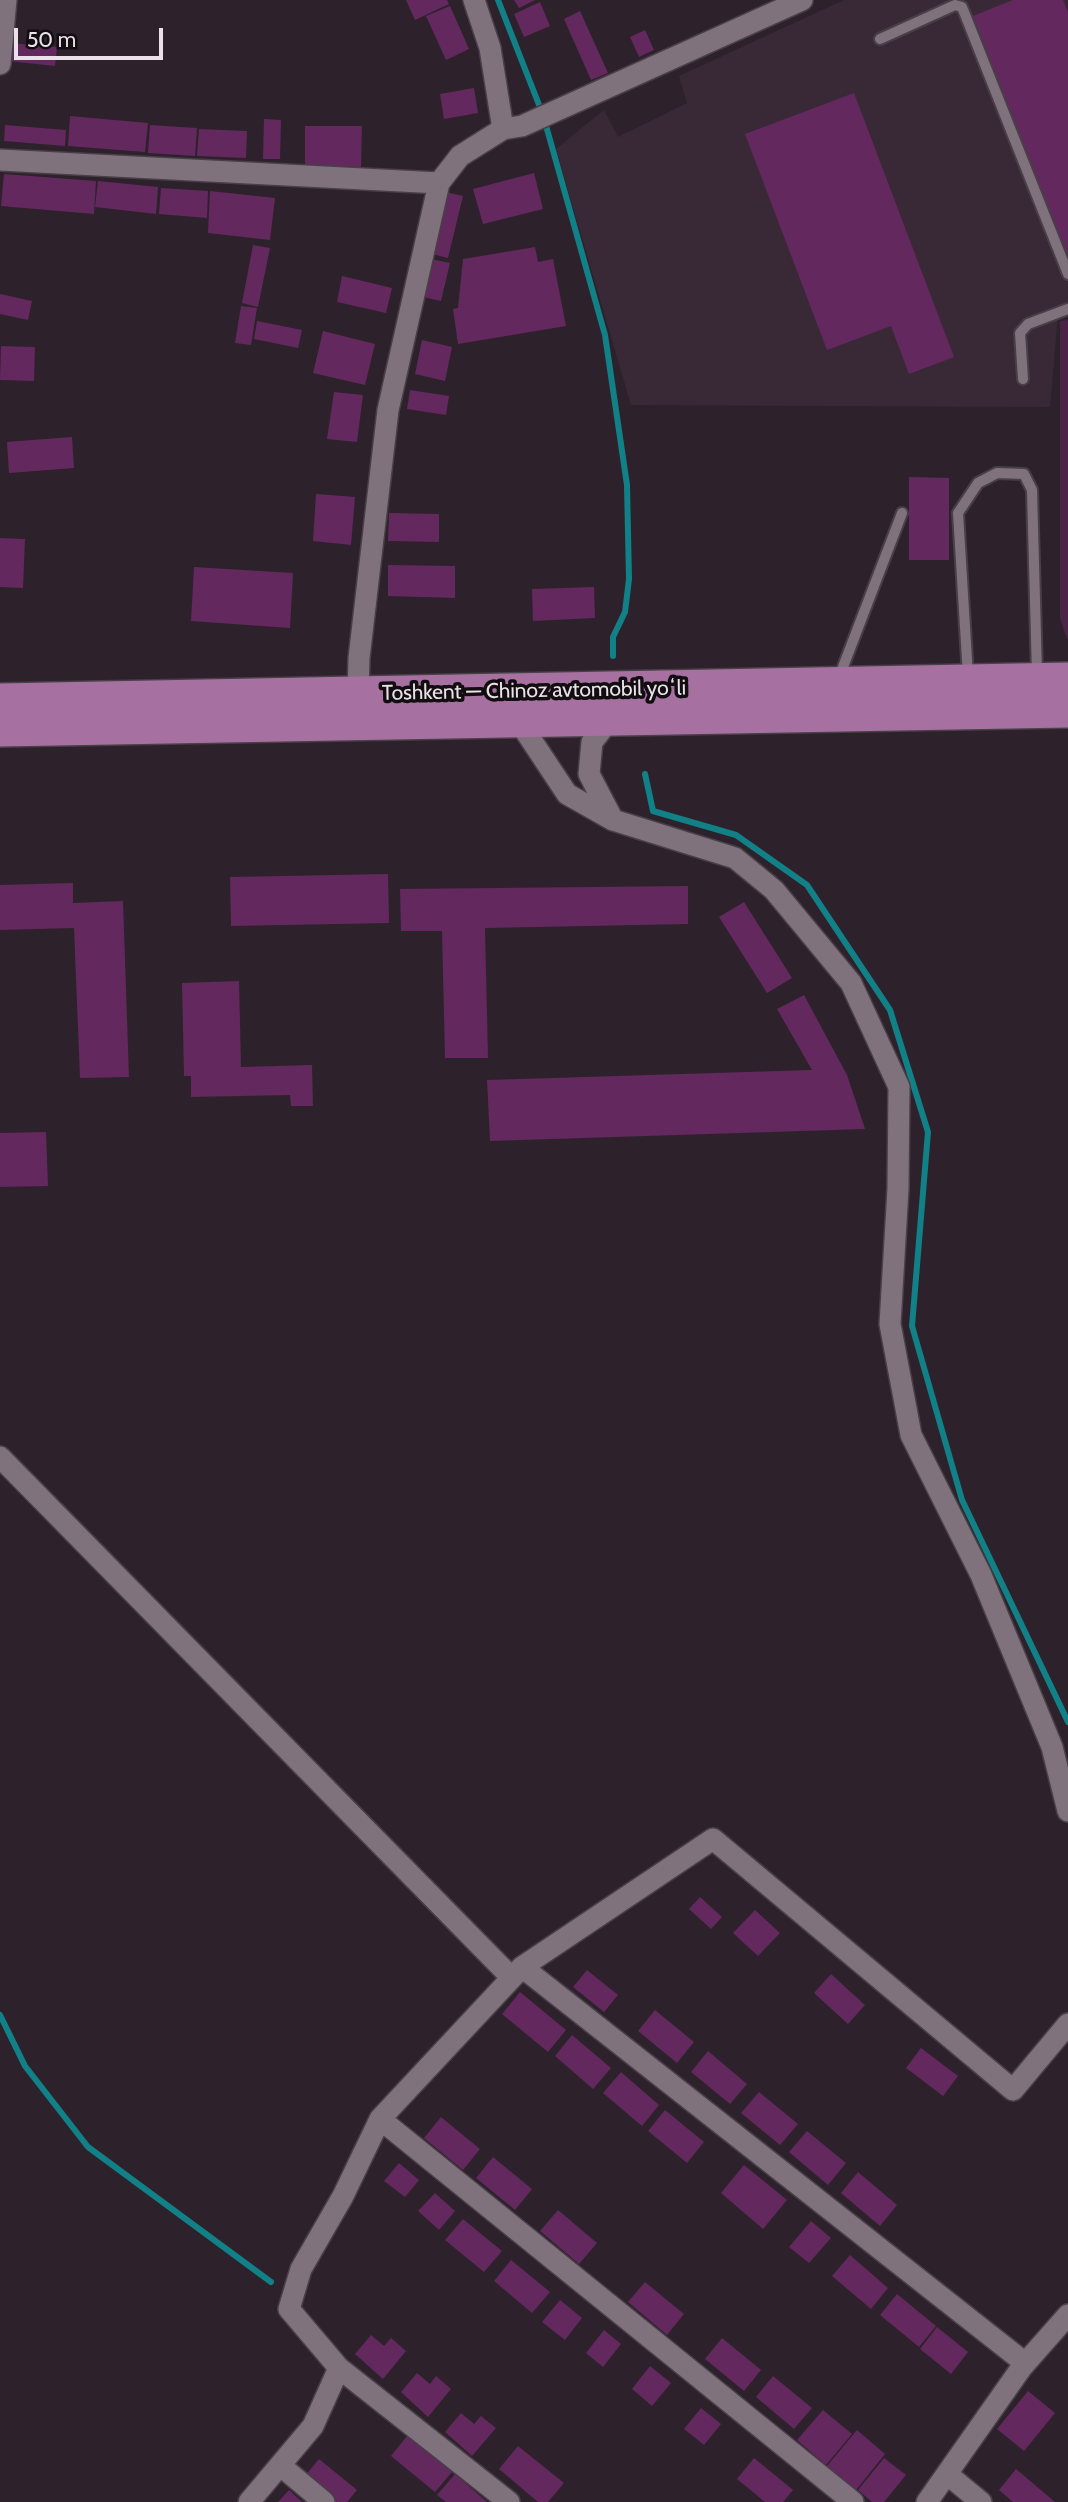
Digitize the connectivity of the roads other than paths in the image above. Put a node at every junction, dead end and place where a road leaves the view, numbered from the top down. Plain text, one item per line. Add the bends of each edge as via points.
1 (6, 0) edge
2 (474, 0) edge
3 (802, 0) edge
4 (880, 39) dead end
5 (0, 64) edge
6 (503, 129) junction
7 (0, 160) edge
8 (439, 183) junction
9 (1068, 274) edge
10 (1068, 309) edge
11 (1023, 379) dead end
12 (902, 513) dead end
13 (968, 682) junction
14 (836, 685) junction
15 (1061, 685) edge
16 (358, 694) junction
17 (0, 701) edge
18 (51, 714) junction
19 (611, 718) junction
20 (518, 720) junction
21 (0, 729) edge
22 (613, 820) junction
23 (0, 1457) edge
24 (1068, 1811) edge
25 (517, 1972) junction
26 (1068, 2024) edge
27 (380, 2119) junction
28 (1068, 2315) edge
29 (1023, 2367) junction
30 (339, 2368) junction
31 (281, 2466) junction
32 (947, 2474) junction
33 (249, 2502) edge
34 (324, 2502) edge
35 (509, 2502) edge
36 (853, 2502) edge
37 (927, 2502) edge
38 (981, 2502) edge

1 - 5 street
2 - 6 street via 490,48
3 - 6 street via 522,126
4 - 9 lane via 955,5 962,7
6 - 8 street via 460,156
7 - 8 street
8 - 16 street via 388,410
10 - 11 lane via 1028,324 1020,333
12 - 14 lane
13 - 14 highway, Toshkent — Chinoz avtomobil yoʻli
13 - 15 highway, Toshkent — Chinoz avtomobil yoʻli
13 - 15 lane via 958,513 978,483 997,473 1024,474 1032,490
14 - 16 highway, Toshkent — Chinoz avtomobil yoʻli
15 - 19 highway, Toshkent — Chinoz avtomobil yoʻli
16 - 18 highway, Toshkent — Chinoz avtomobil yoʻli
17 - 18 highway, Toshkent — Chinoz avtomobil yoʻli
18 - 20 highway, Toshkent — Chinoz avtomobil yoʻli
18 - 21 highway, Toshkent — Chinoz avtomobil yoʻli
19 - 20 highway, Toshkent — Chinoz avtomobil yoʻli
19 - 22 street via 592,742 589,774
20 - 22 street via 567,794
22 - 24 street via 735,858 774,890 851,984 894,1075 899,1087 898,1189 890,1324 911,1435 981,1575 1052,1746
23 - 25 street
25 - 26 street via 713,1839 1013,2090
25 - 27 street
25 - 29 street via 1020,2359
27 - 30 street via 301,2269 289,2309
27 - 36 street
28 - 29 street
29 - 32 street
30 - 31 street via 313,2426
30 - 35 street
31 - 33 street
31 - 34 street
32 - 37 street
32 - 38 street

